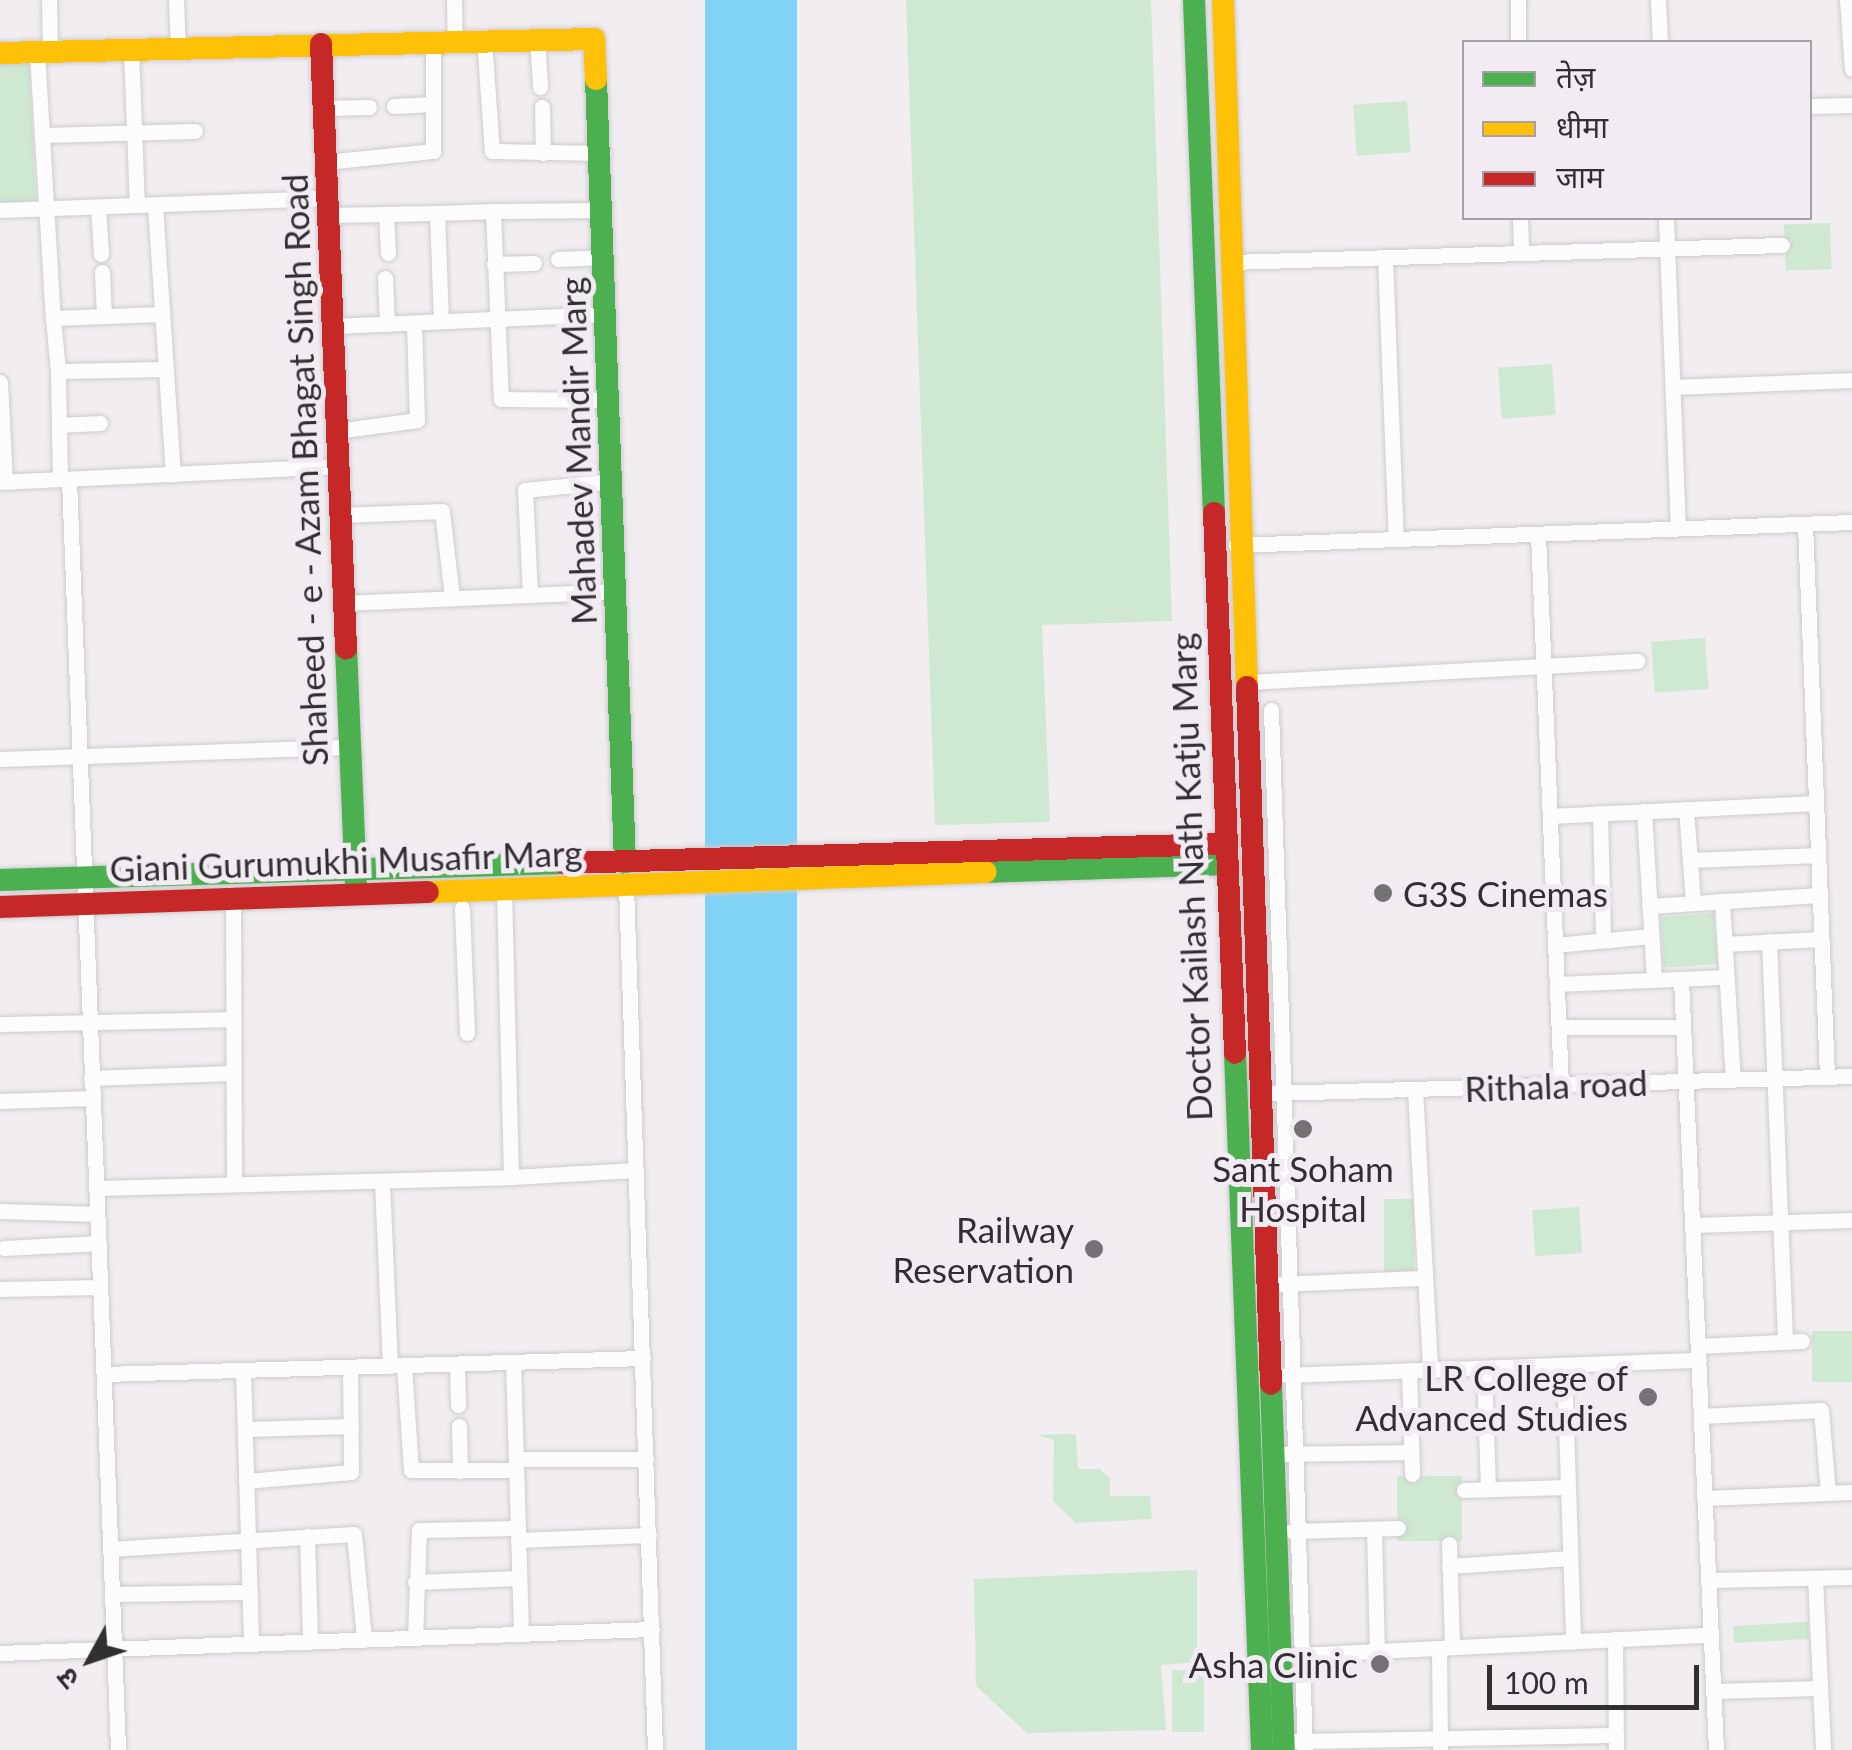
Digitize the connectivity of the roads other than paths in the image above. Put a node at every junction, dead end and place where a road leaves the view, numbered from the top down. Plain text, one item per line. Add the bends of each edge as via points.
1 (48, 0) edge
2 (176, 0) edge
3 (454, 0) edge
4 (1194, 0) edge
5 (1223, 0) edge
6 (1518, 0) edge
7 (1658, 0) edge
8 (1847, 0) edge
9 (537, 36) junction
10 (484, 38) junction
11 (444, 39) junction
12 (1518, 40) edge
13 (1660, 40) edge
14 (321, 44) junction
15 (178, 48) junction
16 (132, 50) junction
17 (44, 52) junction
18 (0, 54) edge
19 (1225, 60) junction
20 (1196, 61) junction
21 (1852, 69) edge
22 (540, 87) dead end
23 (433, 104) junction
24 (1852, 105) edge
25 (394, 106) dead end
26 (1812, 106) edge
27 (369, 107) dead end
28 (542, 107) dead end
29 (324, 108) junction
30 (196, 131) dead end
31 (134, 133) junction
32 (42, 136) junction
33 (543, 153) junction
34 (603, 153) junction
35 (326, 162) junction
36 (155, 204) junction
37 (136, 205) junction
38 (328, 206) junction
39 (98, 207) junction
40 (46, 208) junction
41 (0, 210) edge
42 (604, 210) junction
43 (492, 211) junction
44 (437, 213) junction
45 (386, 214) junction
46 (1520, 220) edge
47 (1666, 220) edge
48 (1782, 246) dead end
49 (1668, 249) junction
50 (388, 253) dead end
51 (102, 254) dead end
52 (1521, 254) junction
53 (606, 257) junction
54 (1385, 258) junction
55 (558, 259) dead end
56 (1231, 262) junction
57 (534, 263) dead end
58 (494, 264) junction
59 (102, 272) dead end
60 (385, 278) dead end
61 (162, 314) junction
62 (608, 314) junction
63 (104, 316) junction
64 (52, 318) junction
65 (496, 319) junction
66 (442, 322) junction
67 (414, 323) junction
68 (387, 324) junction
69 (333, 326) junction
70 (58, 370) junction
71 (166, 370) junction
72 (1852, 380) edge
73 (0, 382) edge
74 (1672, 387) junction
75 (610, 400) junction
76 (100, 423) dead end
77 (58, 425) junction
78 (337, 430) junction
79 (339, 466) junction
80 (172, 474) junction
81 (64, 479) junction
82 (613, 480) junction
83 (2, 481) edge
84 (341, 515) junction
85 (1852, 522) edge
86 (1805, 524) junction
87 (1678, 528) junction
88 (1538, 534) junction
89 (1396, 539) junction
90 (1241, 544) junction
91 (1212, 546) junction
92 (616, 590) junction
93 (530, 595) junction
94 (452, 598) junction
95 (344, 603) junction
96 (1637, 662) dead end
97 (1544, 670) junction
98 (1246, 682) junction
99 (1271, 710) dead end
100 (350, 747) junction
101 (80, 756) junction
102 (0, 759) edge
103 (1816, 803) junction
104 (1686, 809) junction
105 (1644, 811) junction
106 (1600, 814) junction
107 (1550, 816) junction
108 (1225, 854) junction
109 (1818, 855) junction
110 (1690, 860) junction
111 (356, 869) junction
112 (625, 873) junction
113 (84, 878) junction
114 (0, 880) edge
115 (504, 889) junction
116 (357, 894) junction
117 (1820, 895) junction
118 (233, 899) junction
119 (1722, 901) junction
120 (1693, 903) junction
121 (85, 904) junction
122 (0, 906) edge
123 (1650, 906) junction
124 (462, 908) dead end
125 (1651, 936) junction
126 (1821, 939) junction
127 (1603, 940) junction
128 (1769, 942) junction
129 (1725, 944) junction
130 (1555, 945) junction
131 (1727, 976) junction
132 (1681, 978) junction
133 (1654, 980) junction
134 (1557, 984) junction
135 (232, 1019) junction
136 (87, 1021) junction
137 (0, 1024) edge
138 (1559, 1027) junction
139 (1684, 1027) junction
140 (467, 1033) dead end
141 (231, 1072) junction
142 (1852, 1076) edge
143 (1826, 1077) junction
144 (91, 1078) junction
145 (1778, 1078) junction
146 (1733, 1080) junction
147 (1686, 1081) junction
148 (1561, 1085) junction
149 (1414, 1089) junction
150 (1272, 1094) junction
151 (1236, 1095) junction
152 (93, 1098) junction
153 (0, 1102) edge
154 (636, 1170) junction
155 (511, 1177) junction
156 (382, 1182) junction
157 (234, 1183) junction
158 (96, 1188) junction
159 (0, 1211) edge
160 (97, 1214) junction
161 (1852, 1220) edge
162 (1782, 1222) junction
163 (1692, 1225) junction
164 (98, 1243) junction
165 (4, 1248) dead end
166 (1424, 1278) junction
167 (1278, 1284) junction
168 (100, 1287) junction
169 (0, 1290) edge
170 (1698, 1353) junction
171 (642, 1358) junction
172 (512, 1362) junction
173 (457, 1364) junction
174 (1564, 1365) junction
175 (397, 1366) junction
176 (350, 1367) junction
177 (1484, 1368) junction
178 (243, 1370) junction
179 (1410, 1370) junction
180 (1430, 1370) junction
181 (104, 1374) junction
182 (1282, 1375) junction
183 (458, 1406) dead end
184 (1701, 1416) junction
185 (351, 1426) junction
186 (459, 1426) dead end
187 (244, 1429) junction
188 (1411, 1452) junction
189 (1285, 1454) junction
190 (646, 1459) junction
191 (516, 1465) junction
192 (460, 1471) junction
193 (1412, 1474) dead end
194 (246, 1481) junction
195 (1567, 1486) junction
196 (1488, 1489) junction
197 (1464, 1490) dead end
198 (1828, 1492) junction
199 (1852, 1492) edge
200 (1704, 1498) junction
201 (1398, 1528) dead end
202 (1374, 1530) junction
203 (1287, 1532) junction
204 (518, 1534) junction
205 (649, 1535) junction
206 (307, 1536) junction
207 (248, 1539) junction
208 (1449, 1544) dead end
209 (110, 1548) junction
210 (1570, 1558) junction
211 (1450, 1566) junction
212 (1852, 1577) edge
213 (519, 1578) junction
214 (1815, 1578) junction
215 (1708, 1580) junction
216 (415, 1582) junction
217 (250, 1592) junction
218 (112, 1594) junction
219 (652, 1629) junction
220 (521, 1634) junction
221 (1710, 1634) junction
222 (364, 1638) junction
223 (415, 1638) junction
224 (1615, 1639) junction
225 (310, 1640) junction
226 (1573, 1641) junction
227 (251, 1644) junction
228 (1446, 1646) junction
229 (114, 1648) junction
230 (1377, 1651) junction
231 (0, 1652) edge
232 (1292, 1655) junction
233 (1820, 1688) junction
234 (1713, 1691) junction
235 (1537, 1743) edge
236 (1616, 1743) edge
237 (1440, 1744) edge
238 (1288, 1747) edge
239 (118, 1750) edge
240 (655, 1750) edge
241 (1716, 1750) edge
242 (1823, 1750) edge

1 - 17 street
2 - 15 street
3 - 11 street
4 - 20 street, Doctor Kailash Nath Katju Marg
5 - 19 street, Doctor Kailash Nath Katju Marg
6 - 12 street
7 - 13 street
8 - 21 street
9 - 10 street
9 - 22 street
9 - 34 street, Mahadev Mandir Marg via 594,39
10 - 11 street
10 - 33 street via 492,151
11 - 14 street
11 - 23 street
14 - 15 street
14 - 29 street, Shaheed - e - Azam Bhagat Singh Road
15 - 16 street
16 - 17 street
16 - 31 street
17 - 18 street
17 - 32 street
19 - 20 street
19 - 56 street, Doctor Kailash Nath Katju Marg
20 - 91 street, Doctor Kailash Nath Katju Marg
23 - 25 street
23 - 35 street via 429,155
24 - 26 street
27 - 29 street
28 - 33 street
29 - 35 street, Shaheed - e - Azam Bhagat Singh Road
30 - 31 street
31 - 32 street
31 - 37 street
32 - 40 street
33 - 34 street
34 - 42 street, Mahadev Mandir Marg
35 - 38 street, Shaheed - e - Azam Bhagat Singh Road
36 - 37 street
36 - 38 street
36 - 61 street
37 - 39 street
38 - 45 street
38 - 69 street, Shaheed - e - Azam Bhagat Singh Road
39 - 40 street
39 - 51 street
40 - 41 street
40 - 64 street
42 - 43 street
42 - 53 street, Mahadev Mandir Marg
43 - 44 street
43 - 58 street
44 - 45 street
44 - 66 street
45 - 50 street
46 - 52 street
47 - 49 street
48 - 49 street
49 - 52 street
49 - 74 street
52 - 54 street
53 - 55 street
53 - 62 street, Mahadev Mandir Marg
54 - 56 street
54 - 89 street
56 - 90 street, Doctor Kailash Nath Katju Marg
57 - 58 street
58 - 65 street
59 - 63 street
60 - 68 street
61 - 63 street
61 - 71 street
62 - 65 street
62 - 75 street, Mahadev Mandir Marg
63 - 64 street
64 - 70 street
65 - 66 street
65 - 75 street via 504,402
66 - 67 street
67 - 68 street
67 - 78 street via 417,420
68 - 69 street
69 - 78 street, Shaheed - e - Azam Bhagat Singh Road
70 - 71 street
70 - 77 street
71 - 80 street
72 - 74 street
73 - 83 street
74 - 87 street
75 - 82 street, Mahadev Mandir Marg
76 - 77 street
77 - 81 street
78 - 79 street, Shaheed - e - Azam Bhagat Singh Road
79 - 80 street
79 - 84 street, Shaheed - e - Azam Bhagat Singh Road
80 - 81 street
81 - 83 street
81 - 101 street
82 - 92 street, Mahadev Mandir Marg
82 - 93 street via 525,490
84 - 94 street via 442,511
84 - 95 street, Shaheed - e - Azam Bhagat Singh Road
85 - 86 street
86 - 87 street
86 - 103 street
87 - 88 street
88 - 89 street
88 - 97 street
89 - 90 street
90 - 91 street
90 - 98 street, Doctor Kailash Nath Katju Marg
91 - 108 street, Doctor Kailash Nath Katju Marg
92 - 93 street
92 - 112 street, Mahadev Mandir Marg
93 - 94 street
94 - 95 street
95 - 100 street, Shaheed - e - Azam Bhagat Singh Road
96 - 97 street
97 - 98 street
97 - 107 street
98 - 150 street, Doctor Kailash Nath Katju Marg
99 - 150 street
100 - 101 street
100 - 111 street, Shaheed - e - Azam Bhagat Singh Road
101 - 102 street
101 - 113 street
103 - 104 street
103 - 109 street
104 - 105 street
104 - 110 street
105 - 106 street
105 - 123 street
106 - 107 street
106 - 127 street
107 - 130 street
108 - 112 street, Giani Gurumukhi Musafir Marg
108 - 151 street, Doctor Kailash Nath Katju Marg
109 - 110 street
109 - 117 street
110 - 120 street
111 - 112 street, Giani Gurumukhi Musafir Marg
111 - 113 street, Giani Gurumukhi Musafir Marg
111 - 116 street, Shaheed - e - Azam Bhagat Singh Road
112 - 115 street, Giani Gurumukhi Musafir Marg
112 - 154 street
113 - 114 street, Giani Gurumukhi Musafir Marg
113 - 121 street
115 - 116 street, Giani Gurumukhi Musafir Marg
115 - 155 street
116 - 118 street, Giani Gurumukhi Musafir Marg
117 - 119 street
117 - 126 street
118 - 121 street, Giani Gurumukhi Musafir Marg
118 - 135 street
119 - 120 street
119 - 129 street
120 - 123 street
121 - 122 street, Giani Gurumukhi Musafir Marg
121 - 136 street
123 - 125 street
124 - 140 street
125 - 127 street
125 - 133 street
126 - 128 street
126 - 143 street
127 - 130 street
128 - 129 street
128 - 145 street
129 - 131 street
130 - 134 street
131 - 132 street
131 - 146 street
132 - 133 street
132 - 139 street
133 - 134 street
134 - 138 street
135 - 136 street
135 - 141 street
136 - 137 street
136 - 144 street
138 - 139 street
138 - 148 street
139 - 147 street
141 - 144 street
141 - 157 street
142 - 143 street, Rithala road
143 - 145 street, Rithala road
144 - 152 street
145 - 146 street, Rithala road
145 - 162 street
146 - 147 street, Rithala road
147 - 148 street, Rithala road
147 - 163 street
148 - 149 street, Rithala road
149 - 150 street, Rithala road
149 - 166 street
150 - 151 street, Rithala road
150 - 167 street, Doctor Kailash Nath Katju Marg
151 - 238 street, Doctor Kailash Nath Katju Marg
152 - 153 street
152 - 158 street
154 - 155 street
154 - 171 street
155 - 156 street
156 - 157 street
156 - 175 street
157 - 158 street
158 - 160 street
159 - 160 street
160 - 164 street
161 - 162 street
162 - 163 street
162 - 170 street via 1794,1342
163 - 170 street
164 - 165 street
164 - 168 street
166 - 167 street
166 - 180 street
167 - 182 street, Doctor Kailash Nath Katju Marg
168 - 169 street
168 - 181 street
170 - 174 street
170 - 184 street
171 - 172 street
171 - 190 street
172 - 173 street
172 - 191 street
173 - 175 street
173 - 183 street
174 - 177 street
174 - 195 street
175 - 176 street
175 - 192 street via 411,1470
176 - 178 street
176 - 185 street
177 - 180 street
177 - 196 street
178 - 181 street
178 - 187 street
179 - 180 street
179 - 182 street
179 - 188 street
181 - 209 street
182 - 189 street, Doctor Kailash Nath Katju Marg
184 - 198 street via 1821,1410
184 - 200 street
185 - 187 street
185 - 194 street via 348,1475
186 - 192 street
187 - 194 street
188 - 189 street
188 - 193 street
189 - 203 street, Doctor Kailash Nath Katju Marg
190 - 191 street
190 - 205 street
191 - 192 street
191 - 204 street
194 - 207 street
195 - 196 street
195 - 210 street
196 - 197 street
198 - 199 street
198 - 200 street
200 - 215 street
201 - 202 street
202 - 203 street
202 - 230 street
203 - 232 street, Doctor Kailash Nath Katju Marg
204 - 205 street
204 - 213 street
204 - 216 street via 418,1530
205 - 219 street
206 - 207 street
206 - 222 street via 358,1539
206 - 225 street
207 - 209 street
207 - 217 street
208 - 211 street
209 - 218 street
210 - 211 street
210 - 226 street
211 - 228 street
212 - 214 street
213 - 216 street
213 - 220 street
214 - 215 street
214 - 233 street
215 - 221 street
216 - 223 street
217 - 218 street
217 - 227 street
218 - 229 street
219 - 220 street
219 - 240 street
220 - 223 street
221 - 224 street
221 - 234 street
222 - 223 street
222 - 225 street
224 - 226 street
224 - 236 street
225 - 227 street
226 - 228 street
227 - 229 street
228 - 230 street
228 - 237 street
229 - 231 street
229 - 239 street
230 - 232 street
232 - 238 street, Doctor Kailash Nath Katju Marg
233 - 234 street
233 - 242 street
234 - 241 street
235 - 236 street
235 - 237 street
237 - 238 street

